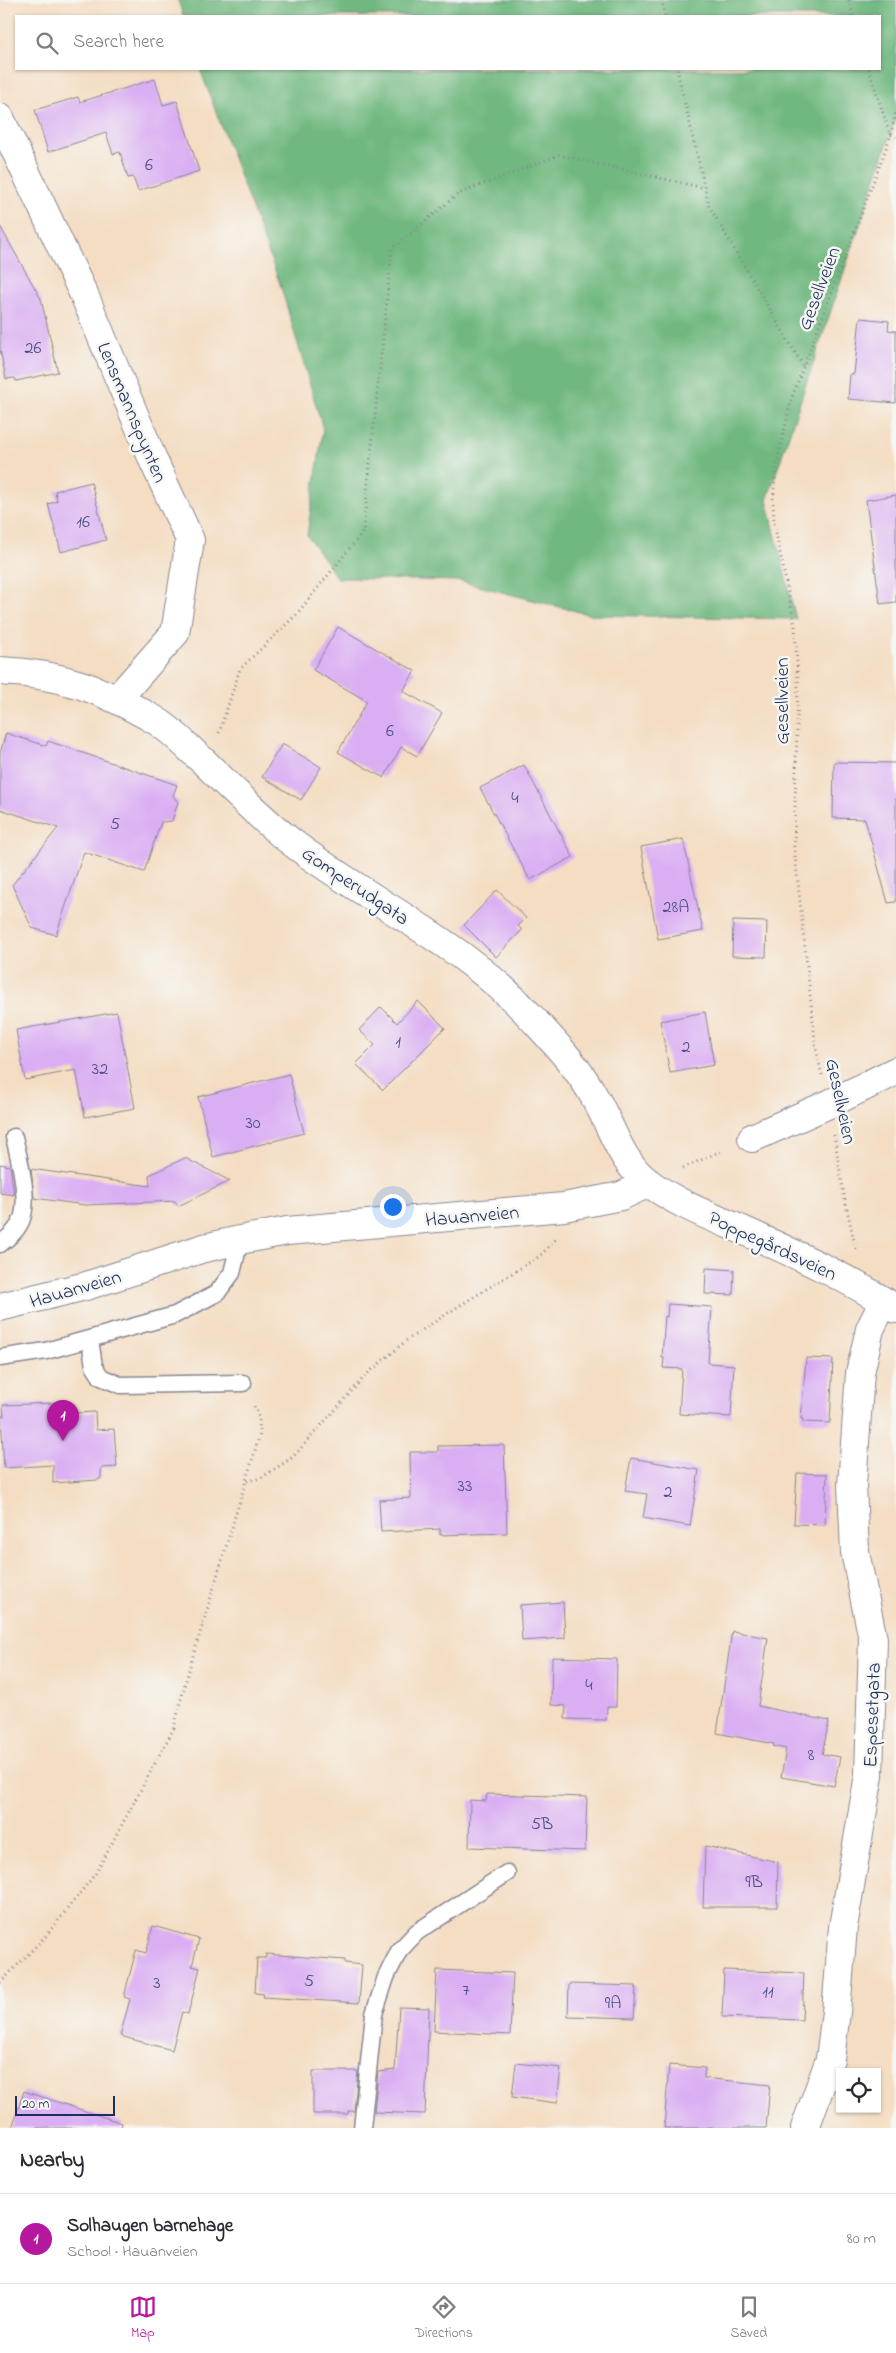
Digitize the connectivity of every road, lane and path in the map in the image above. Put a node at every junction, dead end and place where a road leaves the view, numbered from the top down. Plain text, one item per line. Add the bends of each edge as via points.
1 (662, 0) edge
2 (849, 0) edge
3 (665, 15) edge
4 (853, 15) edge
5 (677, 70) edge
6 (869, 70) edge
7 (896, 112) edge
8 (0, 118) edge
9 (890, 135) junction
10 (896, 137) edge
11 (704, 188) junction
12 (803, 367) junction
13 (0, 671) edge
14 (116, 700) junction
15 (208, 766) junction
16 (896, 1072) edge
17 (829, 1104) junction
18 (14, 1136) dead end
19 (752, 1138) joint
20 (649, 1183) junction
21 (564, 1207) junction
22 (240, 1240) junction
23 (0, 1244) edge
24 (854, 1283) junction
25 (890, 1305) edge
26 (0, 1307) edge
27 (90, 1340) junction
28 (0, 1358) edge
29 (243, 1383) joint
30 (246, 1481) junction
31 (507, 1872) dead end
32 (0, 1982) edge
33 (362, 2128) edge
34 (805, 2128) edge

1 - 3 path
2 - 4 path
5 - 11 path
6 - 9 path
7 - 9 path, Gesellveien
8 - 14 street, Lensmannspynten via 85,297 190,540 175,633
9 - 10 path
9 - 12 path, Gesellveien
11 - 12 path via 709,206
11 - 15 path via 559,155 458,194 392,249 362,532 296,615 240,669
12 - 17 path, Gesellveien via 791,400 776,468 773,500 774,523 795,626 798,682 796,868 816,1050
13 - 14 street, Gomperudgata via 30,672 75,681
14 - 15 street, Gomperudgata via 158,722
15 - 20 street, Gomperudgata via 289,840 461,956 516,1001 581,1074 626,1158
16 - 17 street
17 - 19 street
17 - 24 path, Gesellveien via 860,1270
18 - 23 lane via 24,1180 23,1209 20,1224
19 - 20 path
20 - 21 street, Hauanveien via 621,1196
20 - 24 street, Poppegårdsveien via 702,1212
21 - 22 street, Hauanveien via 287,1231
21 - 30 path via 560,1233 552,1246 407,1340 366,1375 293,1457 261,1478
22 - 26 street, Hauanveien via 204,1248 86,1286
22 - 27 lane via 232,1273 217,1293 175,1315
24 - 25 street, Poppegårdsveien
25 - 34 street, Espesetgata via 870,1329 860,1373 852,1485 855,1552 873,1639 869,1775 843,1927 830,2059
27 - 28 lane via 46,1352
27 - 29 lane via 94,1366 101,1377 120,1385
29 - 30 path via 260,1426
30 - 32 path via 174,1728 96,1873 45,1937
31 - 33 lane via 417,1932 399,1951 374,2014

